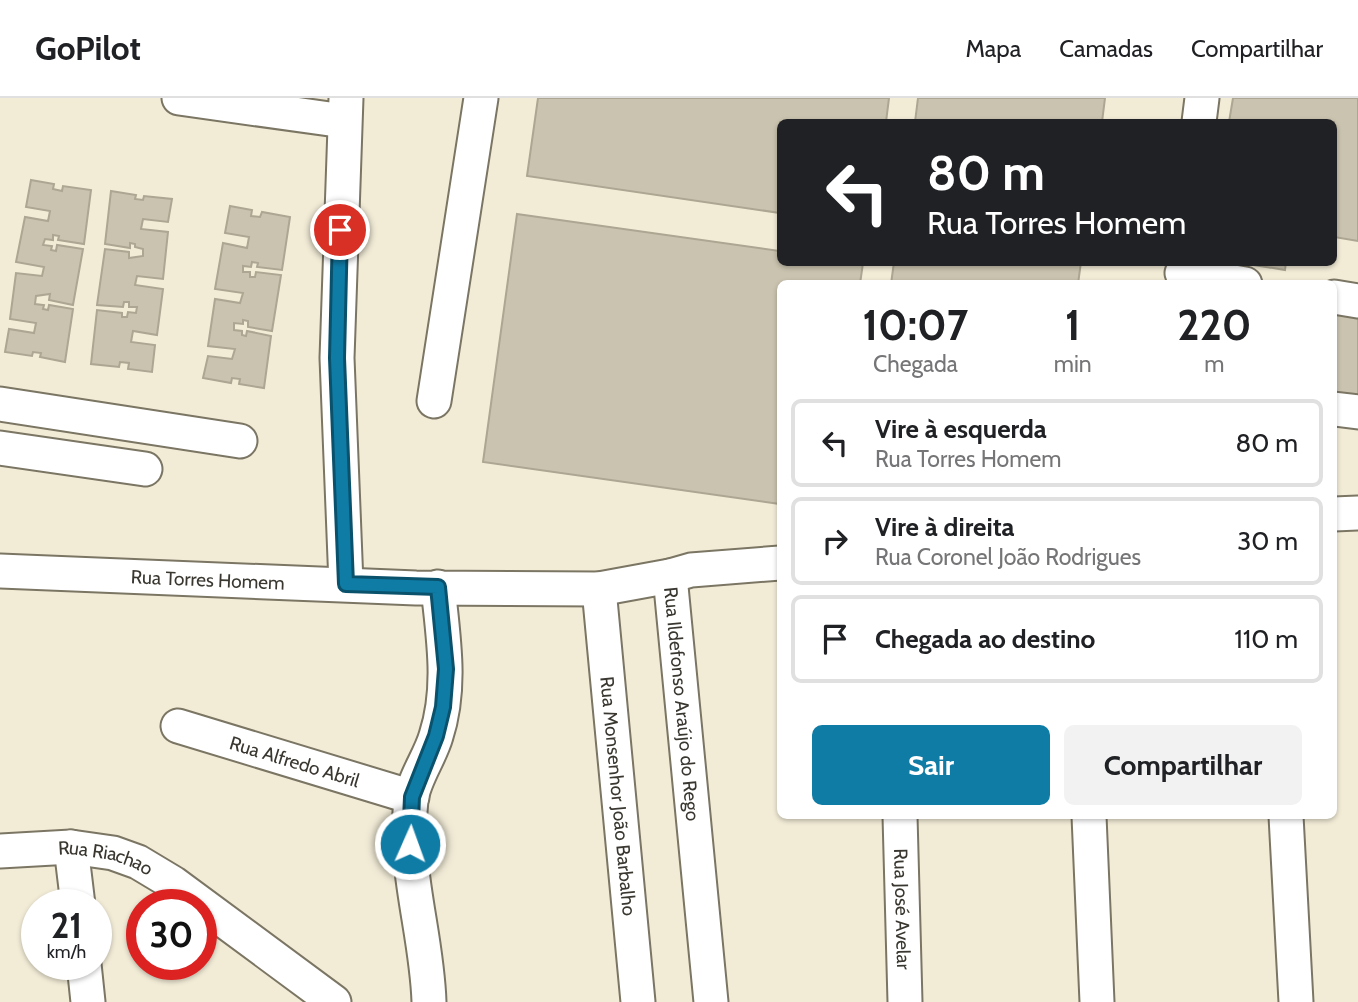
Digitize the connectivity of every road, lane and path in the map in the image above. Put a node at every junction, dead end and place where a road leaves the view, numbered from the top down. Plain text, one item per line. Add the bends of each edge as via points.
1 (179, 98) edge
2 (481, 98) edge
3 (1202, 98) edge
4 (345, 110) edge
5 (1199, 119) edge
6 (1182, 273) edge
7 (1222, 280) edge
8 (1337, 298) edge
9 (1358, 301) edge
10 (434, 401) dead end
11 (0, 404) edge
12 (1337, 409) edge
13 (1358, 412) edge
14 (240, 441) dead end
15 (0, 448) edge
16 (145, 469) dead end
17 (1358, 513) edge
18 (1337, 514) edge
19 (777, 563) edge
20 (0, 570) edge
21 (670, 576) junction
22 (346, 584) junction
23 (427, 588) junction
24 (599, 589) junction
25 (178, 726) dead end
26 (412, 797) junction
27 (900, 819) edge
28 (1089, 819) edge
29 (1286, 819) edge
30 (71, 847) junction
31 (0, 851) edge
32 (76, 889) edge
33 (86, 980) edge
34 (88, 1002) edge
35 (334, 1002) edge
36 (429, 1002) edge
37 (638, 1002) edge
38 (711, 1002) edge
39 (905, 1002) edge
40 (1097, 1002) edge
41 (1296, 1002) edge

1 - 4 street
2 - 10 street
3 - 5 street
4 - 22 street via 337,358
6 - 7 street
8 - 9 street
11 - 14 street
12 - 13 street
15 - 16 street
17 - 18 street
19 - 21 street
20 - 22 street, Rua Torres Homem
21 - 24 street, Rua Ildefonso Araújo do Rego
21 - 38 street, Rua Ildefonso Araújo do Rego
22 - 23 street, Rua Torres Homem
23 - 24 street, Rua Ildefonso Araújo do Rego
23 - 26 street via 446,669 436,736
24 - 37 street, Rua Monsenhor João Barbalho
25 - 26 street, Rua Alfredo Abril
26 - 36 street via 410,861
27 - 39 street, Rua José Avelar
28 - 40 street
29 - 41 street
30 - 31 street, Rua Riachao
30 - 32 street
30 - 35 street, Rua Riachao via 138,862
33 - 34 street

